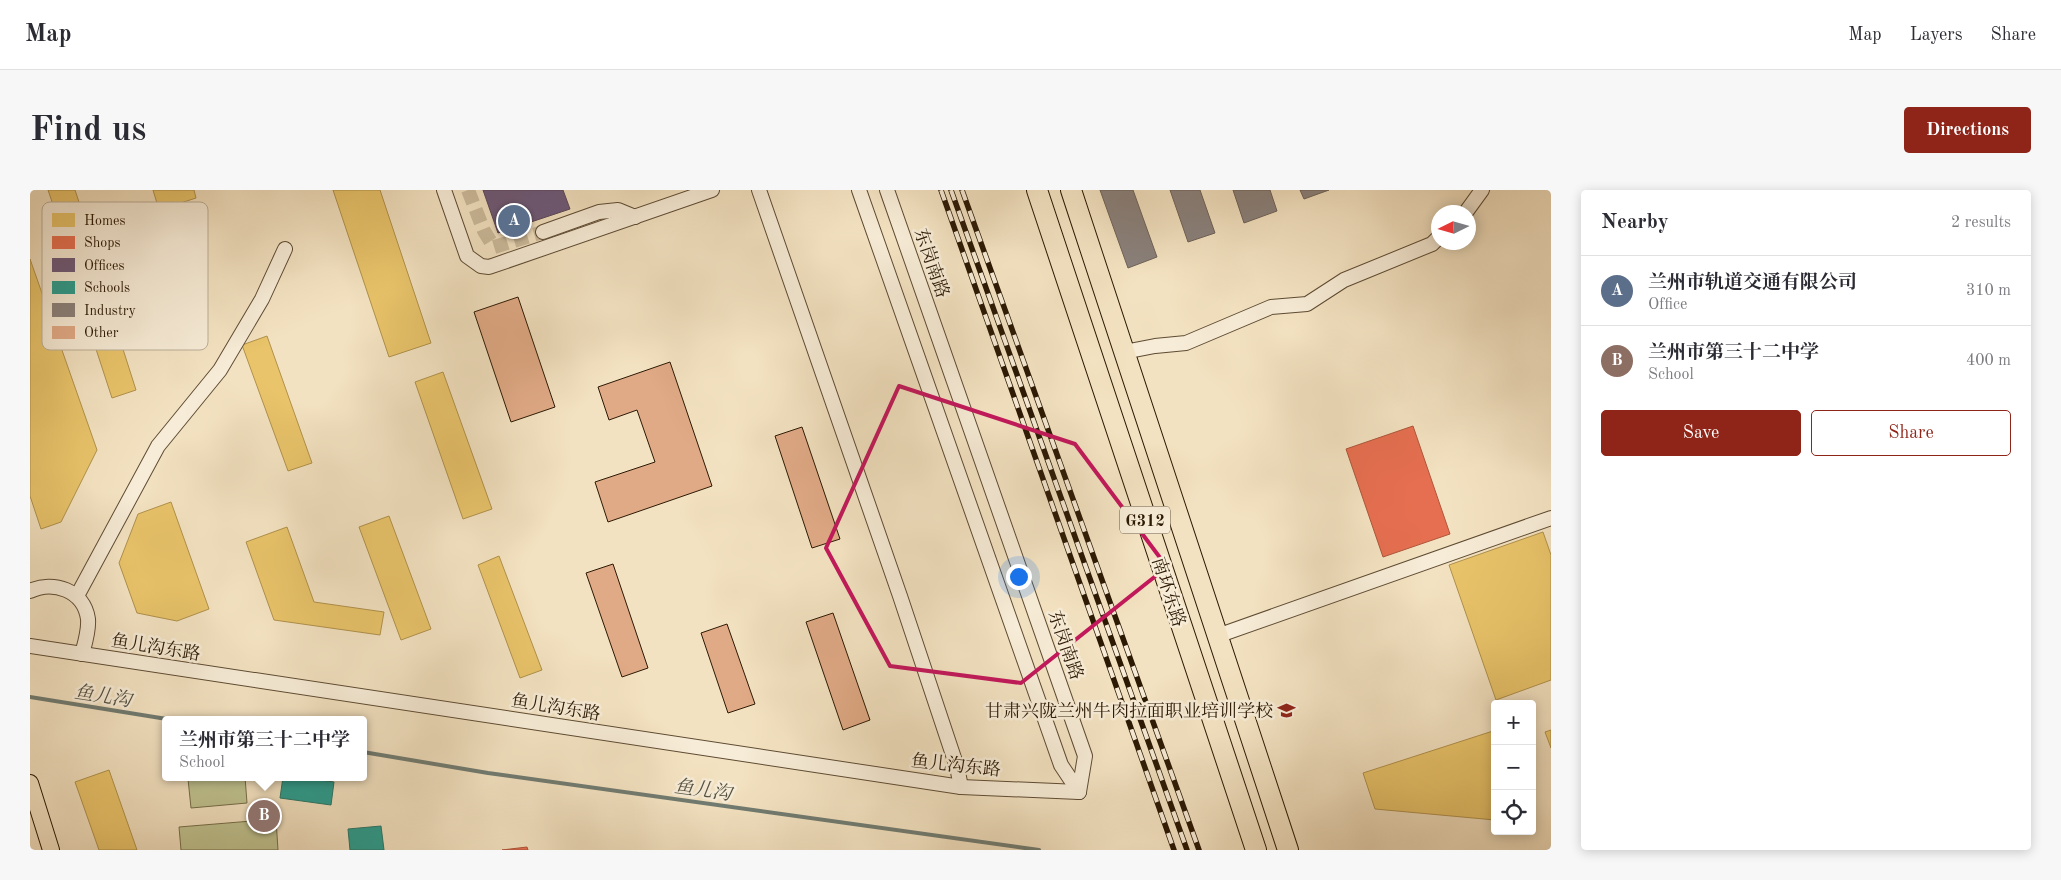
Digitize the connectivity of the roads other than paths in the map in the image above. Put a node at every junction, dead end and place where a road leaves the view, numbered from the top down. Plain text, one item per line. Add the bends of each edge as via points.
1 (444, 190) edge
2 (711, 190) edge
3 (758, 190) edge
4 (860, 190) edge
5 (887, 190) edge
6 (1037, 190) edge
7 (1071, 190) edge
8 (1482, 190) edge
9 (1471, 205) edge
10 (636, 217) junction
11 (543, 232) tunnel mouth
12 (1431, 244) edge
13 (285, 249) dead end
14 (1124, 352) junction
15 (1551, 518) edge
16 (30, 591) edge
17 (77, 596) junction
18 (1217, 636) junction
19 (30, 646) edge
20 (82, 654) junction
21 (30, 784) edge
22 (961, 787) junction
23 (1078, 792) junction
24 (51, 850) edge
25 (1256, 850) edge
26 (1288, 850) edge

1 - 10 street via 467,256 481,266 498,265
2 - 10 street
3 - 22 street via 903,606 957,766
4 - 23 street via 1061,765
5 - 23 street, 东岗南路 via 1085,756
6 - 25 highway, 南环东路 / G312
7 - 14 highway, 南环东路 / G312
8 - 9 street
10 - 11 street via 618,210 599,212
12 - 14 street via 1344,280 1307,304 1271,307 1186,343
13 - 17 street via 262,299 220,370 158,446
14 - 18 highway, 南环东路 / G312
15 - 18 street
16 - 17 street via 42,586 55,586
17 - 20 street via 88,618
18 - 26 highway, 南环东路 / G312
19 - 20 street, 鱼儿沟东路
20 - 22 street, 鱼儿沟东路
21 - 24 main road
22 - 23 street, 鱼儿沟东路

